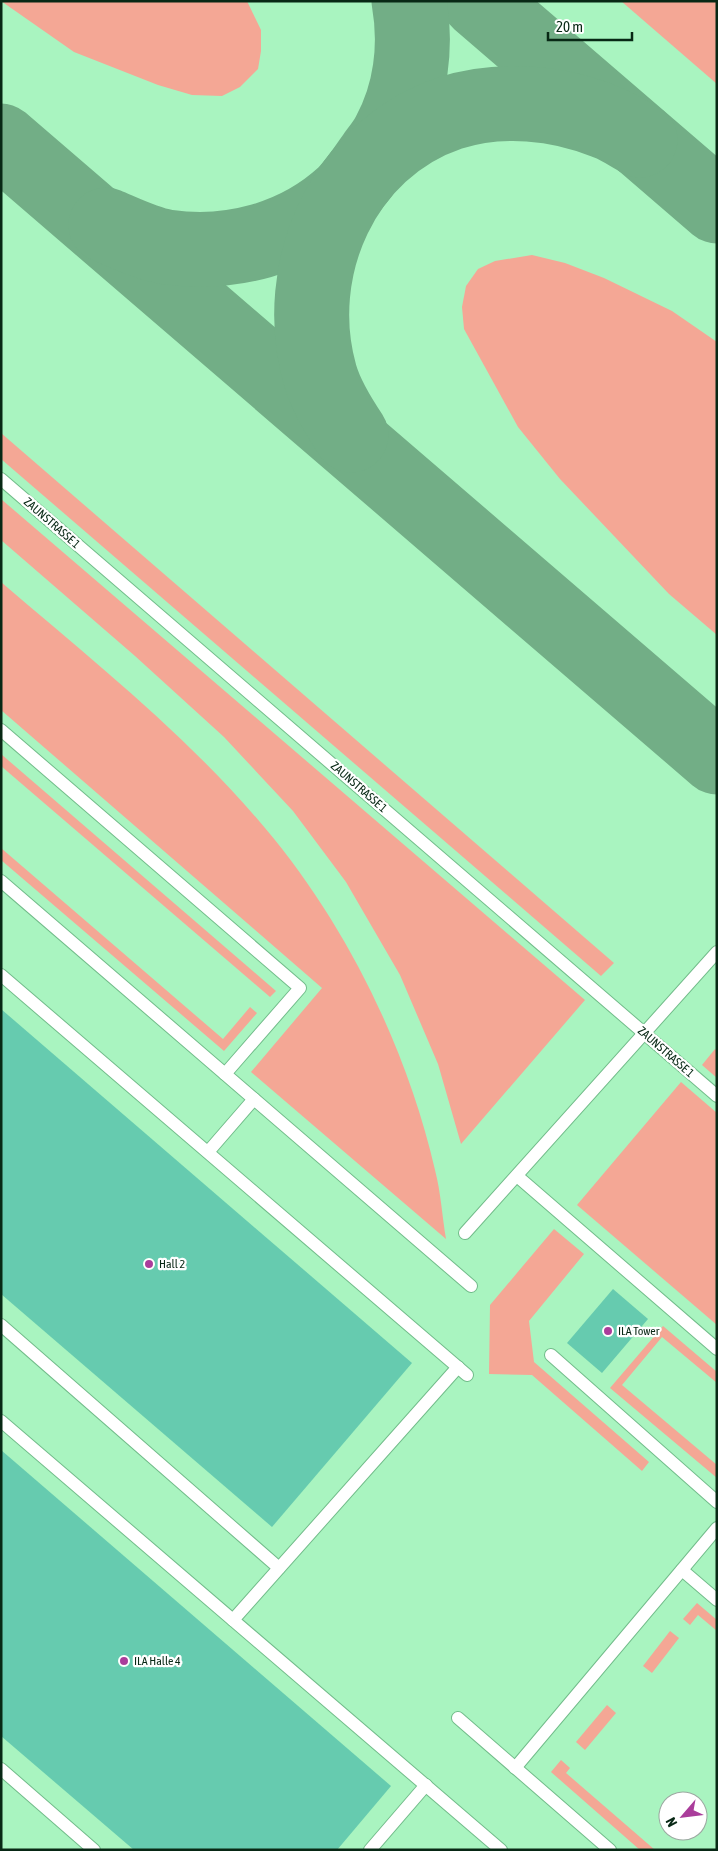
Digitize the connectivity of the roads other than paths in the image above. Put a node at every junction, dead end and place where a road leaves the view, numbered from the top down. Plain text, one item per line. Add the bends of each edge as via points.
1 (1, 479) edge
2 (1, 730) edge
3 (1, 881) edge
4 (717, 952) edge
5 (1, 975) edge
6 (644, 1033) junction
7 (225, 1074) junction
8 (717, 1096) edge
9 (254, 1099) junction
10 (208, 1152) junction
11 (516, 1176) junction
12 (465, 1233) dead end
13 (471, 1286) dead end
14 (1, 1325) edge
15 (717, 1349) edge
16 (551, 1355) dead end
17 (1, 1421) edge
18 (717, 1502) edge
19 (717, 1528) edge
20 (279, 1568) junction
21 (682, 1570) junction
22 (717, 1600) edge
23 (233, 1620) junction
24 (458, 1718) dead end
25 (515, 1768) junction
26 (1, 1770) edge
27 (426, 1785) junction
28 (94, 1850) edge
29 (370, 1850) edge
30 (501, 1850) edge
31 (610, 1850) edge

1 - 6 lane, ZAUNSTRASSE 1
2 - 7 lane via 300,988
3 - 7 lane
4 - 6 lane
5 - 10 lane
6 - 8 lane, ZAUNSTRASSE 1
6 - 11 lane
7 - 9 lane
9 - 10 lane
9 - 13 lane
10 - 20 lane via 462,1371
11 - 12 lane
11 - 15 lane
14 - 20 lane
16 - 18 lane
17 - 23 lane
19 - 21 lane
20 - 23 lane
21 - 22 lane
21 - 25 lane
23 - 27 lane
24 - 25 lane
25 - 31 lane
26 - 28 lane
27 - 29 lane
27 - 30 lane

